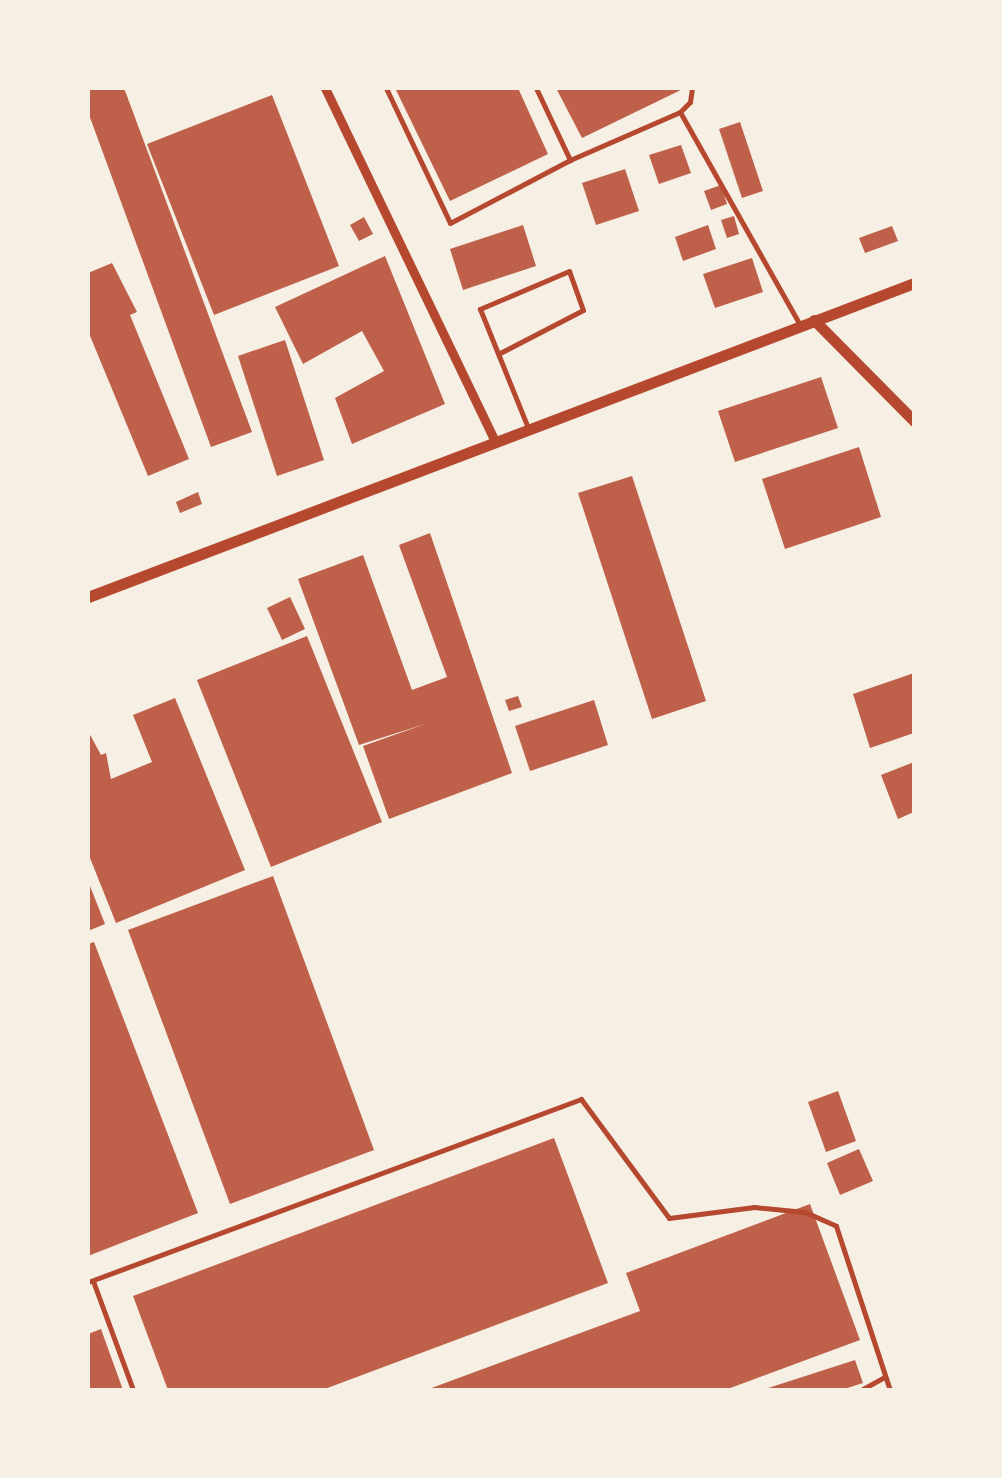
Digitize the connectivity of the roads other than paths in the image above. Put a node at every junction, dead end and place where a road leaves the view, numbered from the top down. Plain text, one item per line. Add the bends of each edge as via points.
1 (325, 88) edge
2 (386, 88) edge
3 (536, 88) edge
4 (692, 88) edge
5 (680, 112) junction
6 (570, 160) junction
7 (914, 283) edge
8 (814, 320) junction
9 (800, 325) junction
10 (500, 353) junction
11 (914, 421) edge
12 (529, 430) junction
13 (496, 443) junction
14 (88, 596) edge
15 (90, 1281) edge
16 (885, 1377) junction
17 (133, 1390) edge
18 (861, 1390) edge
19 (890, 1390) edge

1 - 13 street
2 - 6 lane via 450,222
3 - 6 lane
4 - 5 lane
5 - 6 lane
5 - 9 lane
7 - 8 street
8 - 9 street
8 - 11 street
9 - 12 street
10 - 10 lane via 480,309 569,271 583,310
10 - 12 lane
12 - 13 street
13 - 14 street
15 - 16 lane via 581,1098 669,1218 754,1207 806,1212 836,1226
15 - 17 lane
16 - 18 lane
16 - 19 lane

